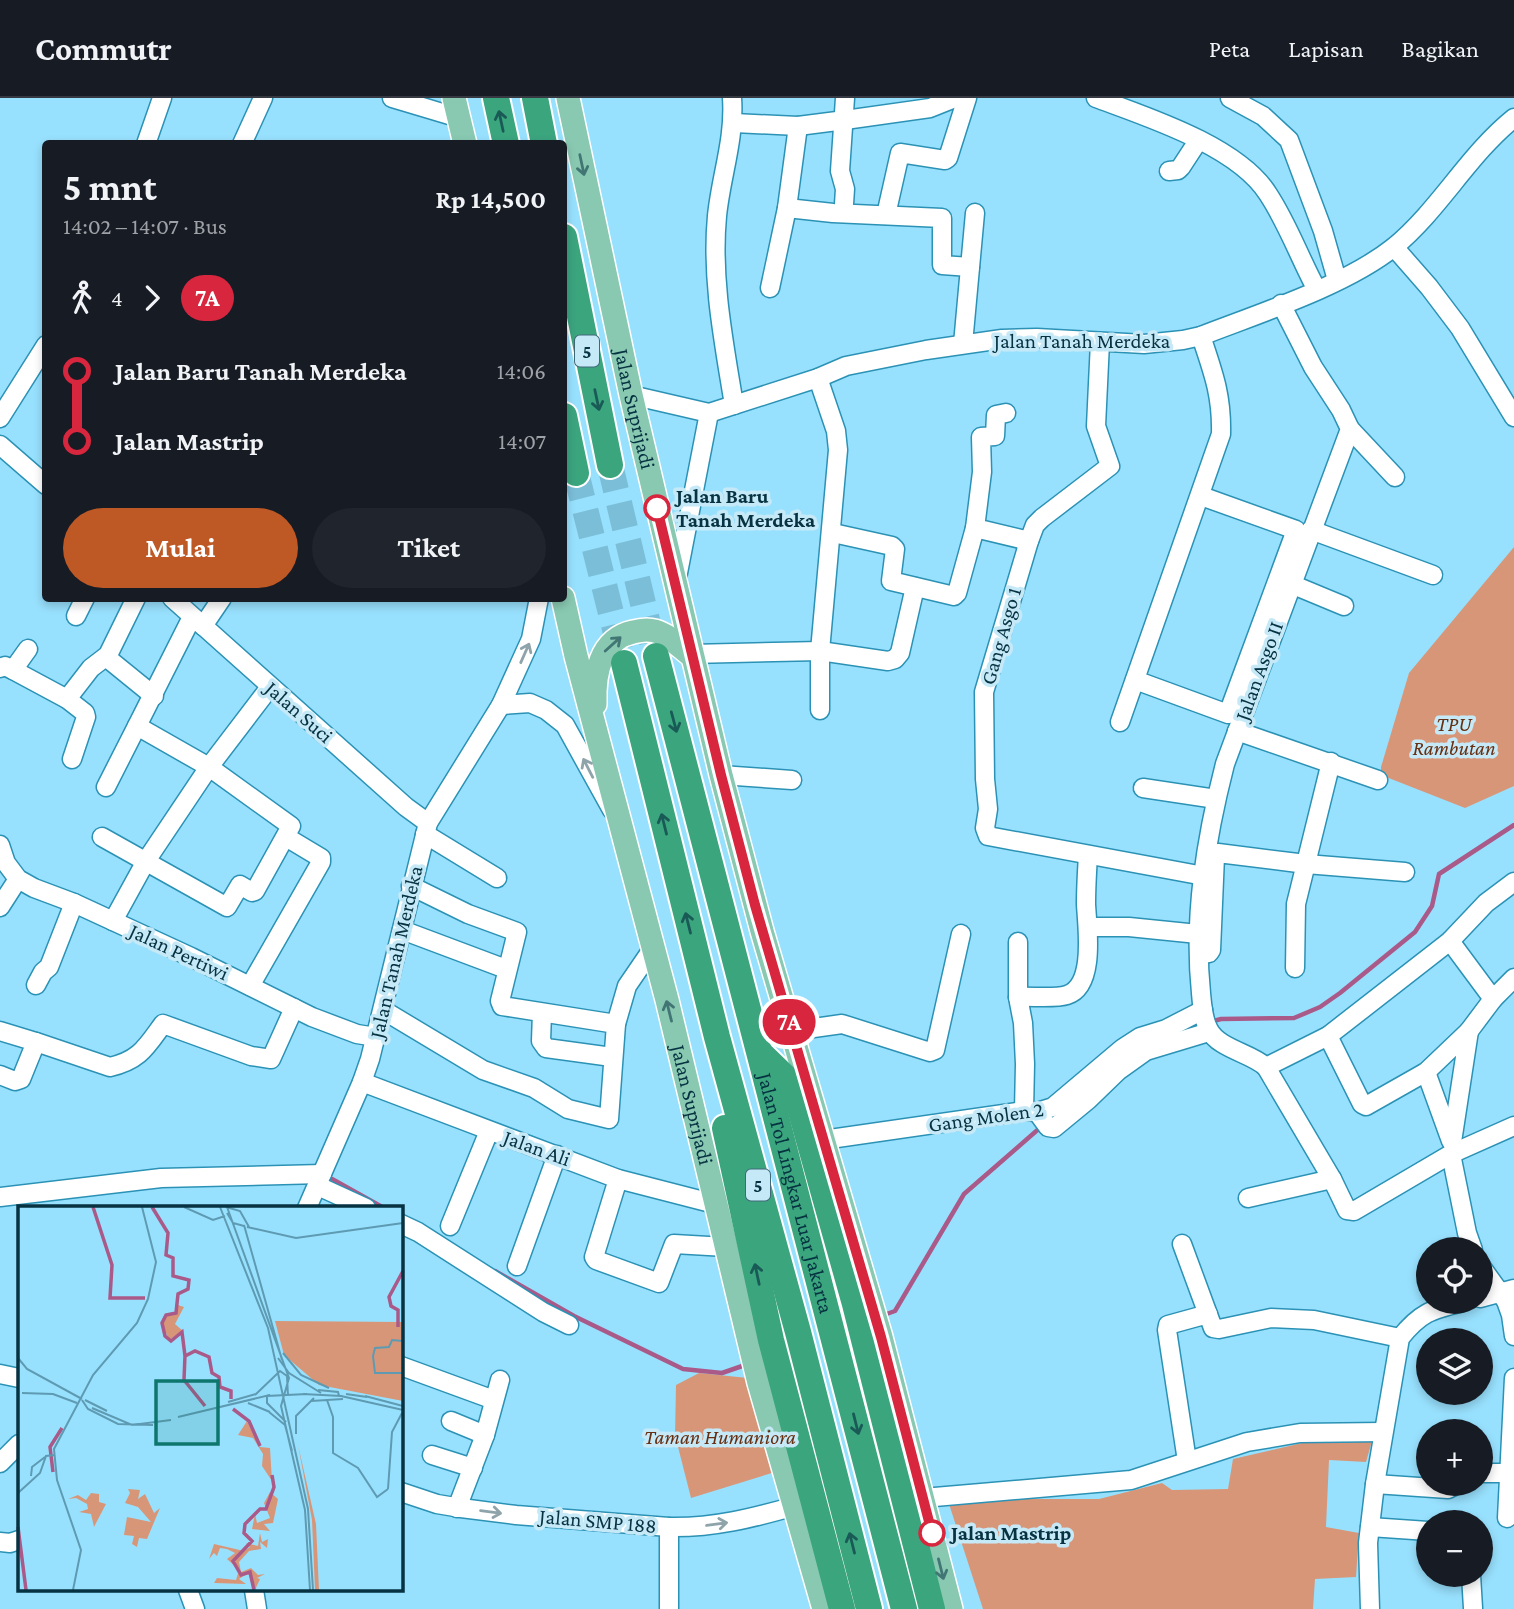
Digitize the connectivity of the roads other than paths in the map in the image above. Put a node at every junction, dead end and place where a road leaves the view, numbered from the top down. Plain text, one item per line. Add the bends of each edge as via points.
1 (162, 98) edge
2 (263, 98) edge
3 (393, 98) edge
4 (496, 98) edge
5 (535, 98) edge
6 (568, 98) edge
7 (732, 98) edge
8 (845, 98) edge
9 (955, 98) edge
10 (967, 98) edge
11 (1096, 98) edge
12 (1230, 98) edge
13 (457, 108) edge
14 (1514, 118) edge
15 (845, 120) junction
16 (734, 123) junction
17 (798, 126) junction
18 (147, 140) edge
19 (244, 140) edge
20 (464, 140) edge
21 (505, 140) edge
22 (543, 140) edge
23 (1198, 141) junction
24 (1169, 172) dead end
25 (844, 204) dead end
26 (787, 208) junction
27 (975, 213) dead end
28 (886, 215) junction
29 (1394, 247) junction
30 (567, 252) edge
31 (970, 267) junction
32 (1337, 280) junction
33 (770, 288) dead end
34 (1317, 290) junction
35 (1281, 304) junction
36 (1200, 335) junction
37 (1100, 342) junction
38 (963, 344) junction
39 (42, 351) edge
40 (818, 378) junction
41 (631, 395) junction
42 (734, 405) junction
43 (709, 413) junction
44 (1006, 413) dead end
45 (1514, 417) edge
46 (0, 418) edge
47 (1350, 429) junction
48 (567, 430) edge
49 (0, 444) edge
50 (610, 465) tunnel mouth
51 (576, 473) tunnel mouth
52 (1395, 477) dead end
53 (42, 481) edge
54 (1200, 496) junction
55 (975, 528) junction
56 (1311, 530) junction
57 (833, 533) junction
58 (1029, 541) junction
59 (1433, 575) dead end
60 (676, 584) junction
61 (1291, 584) junction
62 (915, 587) junction
63 (83, 602) edge
64 (134, 602) edge
65 (176, 602) edge
66 (218, 602) edge
67 (538, 602) edge
68 (564, 602) edge
69 (1343, 606) dead end
70 (76, 616) dead end
71 (198, 622) junction
72 (28, 649) dead end
73 (820, 651) junction
74 (692, 655) junction
75 (656, 656) tunnel mouth
76 (106, 657) junction
77 (624, 663) tunnel mouth
78 (7, 669) edge
79 (1135, 680) junction
80 (270, 687) junction
81 (154, 696) junction
82 (67, 699) junction
83 (501, 705) junction
84 (820, 710) dead end
85 (1120, 722) dead end
86 (137, 726) junction
87 (596, 731) junction
88 (1237, 731) junction
89 (72, 759) dead end
90 (1331, 762) junction
91 (209, 767) junction
92 (721, 775) junction
93 (792, 780) dead end
94 (1378, 780) dead end
95 (106, 787) dead end
96 (1143, 788) dead end
97 (1216, 799) junction
98 (426, 828) junction
99 (622, 828) junction
100 (102, 837) dead end
101 (286, 837) junction
102 (0, 845) edge
103 (1088, 855) junction
104 (146, 861) junction
105 (1306, 864) junction
106 (1405, 872) dead end
107 (1204, 876) junction
108 (497, 878) dead end
109 (18, 879) junction
110 (1514, 882) edge
111 (411, 886) junction
112 (74, 903) junction
113 (0, 907) edge
114 (113, 921) junction
115 (1088, 927) junction
116 (401, 930) junction
117 (961, 934) dead end
118 (1198, 934) junction
119 (1450, 941) junction
120 (1018, 942) dead end
121 (653, 948) junction
122 (1204, 954) dead end
123 (1295, 968) dead end
124 (506, 969) junction
125 (1514, 978) edge
126 (36, 985) dead end
127 (250, 986) junction
128 (1018, 997) junction
129 (1493, 999) junction
130 (294, 1009) junction
131 (383, 1010) junction
132 (542, 1013) junction
133 (1206, 1021) junction
134 (615, 1024) junction
135 (0, 1031) edge
136 (792, 1031) junction
137 (1469, 1031) junction
138 (1328, 1036) junction
139 (376, 1037) junction
140 (717, 1037) junction
141 (36, 1042) junction
142 (760, 1053) junction
143 (612, 1057) junction
144 (1266, 1067) junction
145 (1426, 1072) junction
146 (0, 1076) edge
147 (362, 1082) junction
148 (1037, 1116) junction
149 (1514, 1126) edge
150 (489, 1131) junction
151 (823, 1140) junction
152 (1453, 1150) junction
153 (557, 1156) junction
154 (618, 1179) junction
155 (1332, 1179) junction
156 (320, 1180) junction
157 (0, 1197) edge
158 (1248, 1198) dead end
159 (715, 1204) junction
160 (308, 1206) edge
161 (363, 1206) edge
162 (402, 1225) edge
163 (450, 1226) dead end
164 (1468, 1237) edge
165 (1182, 1244) dead end
166 (726, 1247) junction
167 (517, 1266) dead end
168 (1493, 1278) edge
169 (1506, 1291) edge
170 (863, 1303) junction
171 (1208, 1314) junction
172 (1426, 1314) edge
173 (569, 1325) dead end
174 (1514, 1336) edge
175 (1400, 1338) junction
176 (873, 1339) junction
177 (760, 1341) junction
178 (402, 1366) edge
179 (0, 1374) edge
180 (18, 1378) edge
181 (1514, 1378) edge
182 (500, 1380) dead end
183 (770, 1383) junction
184 (494, 1400) junction
185 (451, 1422) dead end
186 (1383, 1432) junction
187 (485, 1435) junction
188 (18, 1445) edge
189 (432, 1455) dead end
190 (1187, 1461) junction
191 (0, 1463) edge
192 (472, 1468) junction
193 (1493, 1473) edge
194 (1507, 1473) junction
195 (1375, 1484) junction
196 (1416, 1487) edge
197 (402, 1492) edge
198 (923, 1498) junction
199 (795, 1506) junction
200 (457, 1508) junction
201 (1507, 1518) dead end
202 (669, 1527) junction
203 (1370, 1527) junction
204 (1416, 1530) edge
205 (18, 1540) edge
206 (0, 1542) edge
207 (1472, 1587) edge
208 (189, 1592) edge
209 (1473, 1608) edge
210 (195, 1609) edge
211 (669, 1609) edge
212 (824, 1609) edge
213 (842, 1609) edge
214 (869, 1609) edge
215 (904, 1609) edge
216 (932, 1609) edge
217 (951, 1609) edge
218 (1370, 1609) edge

1 - 18 street
2 - 19 street
3 - 13 street
21 -> 4 highway
5 - 22 highway
6 -> 41 main road, Jalan Suprijadi
7 - 16 street
8 - 15 street
9 - 15 street via 930,108
10 - 28 street via 948,159 900,153
11 - 23 street
12 - 32 street via 1264,116 1289,140
13 - 20 main road
14 - 29 street, Jalan Tanah Merdeka via 1485,144 1431,211
15 - 17 street
15 - 25 street via 840,172
16 - 17 street
16 - 42 street via 716,243 719,304
17 - 26 street
23 - 24 street via 1181,167
23 - 34 street via 1257,179
26 - 28 street
26 - 33 street
27 - 31 street
28 - 31 street via 942,218 942,265
29 - 32 street, Jalan Tanah Merdeka
29 - 45 street via 1460,328
30 -> 50 highway, 5
31 - 38 street
32 - 34 street, Jalan Tanah Merdeka
34 - 35 street, Jalan Tanah Merdeka
35 - 36 street, Jalan Tanah Merdeka
35 - 47 street
36 - 37 street, Jalan Tanah Merdeka via 1144,344
36 - 54 street via 1222,408 1221,433
37 - 38 street, Jalan Tanah Merdeka via 1037,338
37 - 58 street, Gang Asgo 1 via 1096,426 1110,466 1042,518
38 - 40 street, Jalan Tanah Merdeka via 865,360
39 - 46 street
40 - 42 street, Jalan Tanah Merdeka
40 - 57 street via 838,439
41 - 43 street
41 - 60 main road, Jalan Suprijadi
42 - 43 street, Jalan Tanah Merdeka
43 - 60 street
44 - 55 street via 996,415 995,436 981,437
47 - 52 street
47 - 56 street, Jalan Asgo II
48 - 51 highway
49 - 53 street
54 - 79 street
54 - 79 street via 1296,530 1228,714
55 - 58 street
55 - 62 street via 954,596
56 - 59 street
56 - 61 street, Jalan Asgo II
57 - 62 street via 892,546 891,580
57 - 73 street
58 - 103 street, Gang Asgo 1 via 984,692 986,832
60 - 74 main road, Jalan Suprijadi
61 - 69 street
61 - 88 street, Jalan Asgo II
62 - 73 street via 895,659
63 - 70 street
64 - 76 street
65 - 71 street, Jalan Suci
66 - 71 street
83 -> 67 street, Jalan Tanah Merdeka via 531,639
68 - 87 main road, Jalan Suprijadi
71 - 80 street, Jalan Suci
71 - 81 street
72 - 78 street
73 - 74 street
73 - 84 street
87 -> 74 main road via 594,689 599,666 616,640 627,633 654,630
74 - 92 main road, Jalan Suprijadi
75 -> 142 highway, Jalan Tol Lingkar Luar Jakarta / 5
76 - 81 street
76 - 82 street via 91,668
140 -> 77 highway, Jalan Tol Lingkar Luar Jakarta / 5
78 - 82 street
79 - 85 street
80 - 91 street
80 - 98 street, Jalan Suci
81 - 86 street
82 - 89 street via 87,715
83 - 98 street, Jalan Tanah Merdeka
99 -> 83 street via 565,725 530,703
86 - 91 street
86 - 95 street
87 - 99 main road, Jalan Suprijadi
88 - 90 street
88 - 97 street, Jalan Asgo II
90 - 94 street
90 - 105 street
91 - 101 street via 291,825
91 - 104 street
92 - 93 street
92 - 136 main road, Jalan Suprijadi
96 - 97 street
97 - 107 street, Jalan Asgo II
98 - 108 street, Jalan Suci
98 - 111 street, Jalan Tanah Merdeka
99 - 121 main road, Jalan Suprijadi
100 - 104 street
101 - 104 street via 254,892 240,885 227,907
101 - 127 street via 321,862
102 - 109 street
103 - 107 street, Gang Asgo 1
103 - 115 street
104 - 114 street
105 - 106 street
105 - 122 street via 1224,853 1214,856 1211,950
105 - 123 street via 1296,904
107 - 118 street, Jalan Asgo II
109 - 112 street, Jalan Pertiwi
109 - 113 street
110 - 119 street via 1486,903
111 - 116 street, Jalan Tanah Merdeka
111 - 124 street via 517,932
112 - 114 street, Jalan Pertiwi
112 - 126 street via 49,967
114 - 127 street, Jalan Pertiwi
115 - 118 street
115 - 128 street via 1089,949 1076,988 1068,995
116 - 124 street
116 - 131 street, Jalan Tanah Merdeka
117 - 136 street via 935,1051 842,1024
118 - 133 street, Jalan Asgo II
119 - 129 street
119 - 138 street
120 - 128 street
121 - 134 street via 627,986
159 -> 121 main road, Jalan Suprijadi
124 - 132 street via 502,1006
125 - 129 street
127 - 130 street, Jalan Pertiwi
128 - 148 street via 1025,1064
129 - 137 street
130 - 139 street, Jalan Pertiwi
130 - 141 street via 271,1059 163,1024 141,1054 110,1067
131 - 139 street, Jalan Tanah Merdeka
131 - 143 street via 483,1070 534,1088 568,1109 609,1118
132 - 134 street
132 - 143 street via 541,1041 546,1048
133 - 144 street via 1234,1051
133 - 148 street, Gang Molen 2 via 1140,1037
134 - 143 street
135 - 141 street
136 - 151 main road, Jalan Suprijadi
137 - 145 street
137 - 152 street
138 - 144 street
138 - 145 street via 1366,1106
139 - 147 street, Jalan Tanah Merdeka
177 -> 140 highway via 716,1081
214 -> 140 highway, Jalan Tol Lingkar Luar Jakarta / 5
141 - 146 street via 22,1079
142 - 170 highway via 796,1094
142 -> 215 highway, Jalan Tol Lingkar Luar Jakarta / 5
144 - 155 street
145 - 152 street
147 - 150 street, Jalan Ali
147 - 156 street, Jalan Tanah Merdeka
148 - 151 street, Gang Molen 2
149 - 152 street
150 - 153 street, Jalan Ali
150 - 163 street
151 - 170 main road, Jalan Suprijadi
152 - 155 street via 1354,1211 1347,1210
152 - 164 street
153 - 154 street, Jalan Ali
153 - 167 street
154 - 159 street, Jalan Ali
154 - 166 street via 596,1260 659,1283 674,1244
155 - 158 street
156 - 157 street via 161,1178
156 - 160 street, Jalan Tanah Merdeka
156 - 161 street
159 - 166 main road, Jalan Suprijadi
162 - 173 street
165 - 171 street
166 - 177 main road, Jalan Suprijadi
168 - 169 street
169 - 174 street
170 - 176 highway
171 - 175 street via 1216,1329 1271,1318 1314,1320
171 - 190 street via 1168,1325 1167,1331
172 - 175 street
175 - 186 street
176 - 198 main road
176 - 216 highway
177 - 183 highway
178 - 184 street
179 - 180 street
181 - 194 street
182 - 184 street
183 - 199 main road
183 - 213 highway
184 - 187 street
185 - 187 street
186 - 190 street via 1300,1433 1247,1442
186 - 195 street
187 - 192 street
188 - 191 street
189 - 192 street
190 - 198 street via 1131,1480
192 - 200 street
193 - 194 street
194 - 201 street
195 - 196 street
195 - 203 street
197 - 200 street, Jalan SMP 188
198 -> 217 main road
202 -> 199 street, Jalan SMP 188 via 747,1520
199 - 212 main road
200 -> 202 street, Jalan SMP 188
202 - 211 street
203 - 204 street
203 - 218 street
205 - 206 street
207 - 209 street
208 - 210 street

